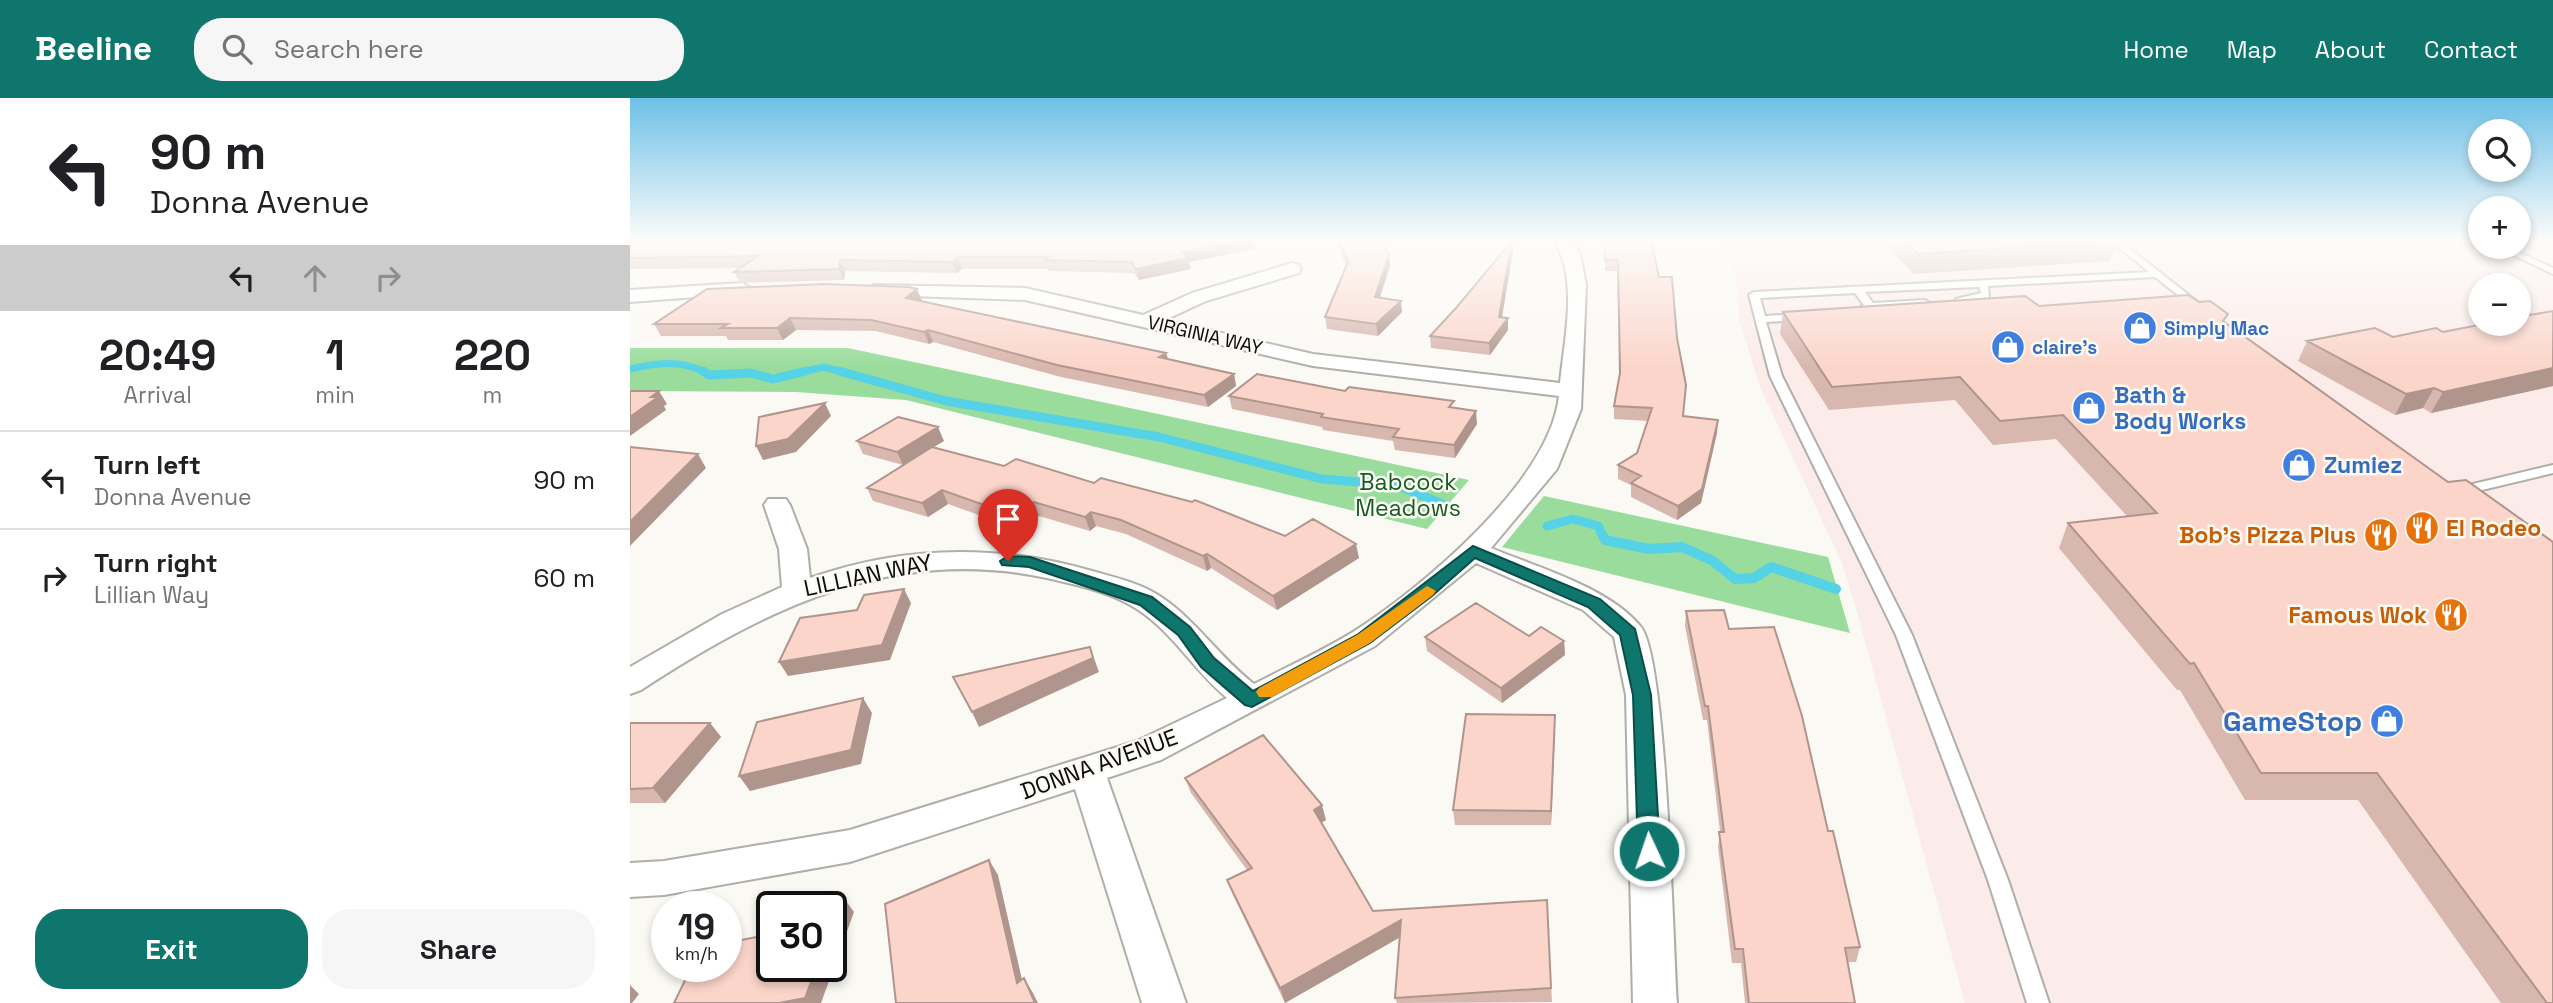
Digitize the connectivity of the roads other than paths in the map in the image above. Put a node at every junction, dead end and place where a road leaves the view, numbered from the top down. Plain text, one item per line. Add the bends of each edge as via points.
1 (1245, 283) edge
2 (1577, 283) edge
3 (1960, 283) edge
4 (1982, 283) edge
5 (2166, 283) edge
6 (765, 289) edge
7 (855, 289) edge
8 (1857, 289) junction
9 (630, 296) edge
10 (1947, 301) edge
11 (1934, 302) edge
12 (1870, 306) junction
13 (2202, 309) edge
14 (1842, 314) edge
15 (1815, 316) edge
16 (1759, 319) junction
17 (1147, 321) junction
18 (1570, 391) junction
19 (2553, 469) edge
20 (2461, 491) edge
21 (777, 505) dead end
22 (1473, 551) junction
23 (797, 589) junction
24 (630, 682) edge
25 (1252, 700) junction
26 (1087, 771) junction
27 (630, 880) edge
28 (1164, 1003) edge
29 (1655, 1003) edge
30 (2038, 1003) edge

1 - 17 street via 1199,297
2 - 18 street, DONNA AVENUE
3 - 8 lane
4 - 10 lane via 1986,295
5 - 13 lane
6 - 9 street
7 - 17 street, VIRGINIA WAY via 1025,294
8 - 12 lane
8 - 16 lane via 1754,295
11 - 12 lane
12 - 14 lane
15 - 16 lane
16 - 30 lane via 1776,376 1904,635 1998,880
17 - 18 street, VIRGINIA WAY via 1313,360
18 - 22 street, DONNA AVENUE via 1560,435 1544,469
19 - 20 lane
21 - 23 street via 793,549
22 - 25 street, DONNA AVENUE via 1364,639
22 - 29 street via 1594,603 1629,633 1642,695
23 - 24 street, LILLIAN WAY via 678,650
23 - 25 street, LILLIAN WAY via 919,560 1030,562 1146,601 1184,631 1208,663
25 - 26 street, DONNA AVENUE via 1149,751
26 - 27 street, DONNA AVENUE via 850,846
26 - 28 street

